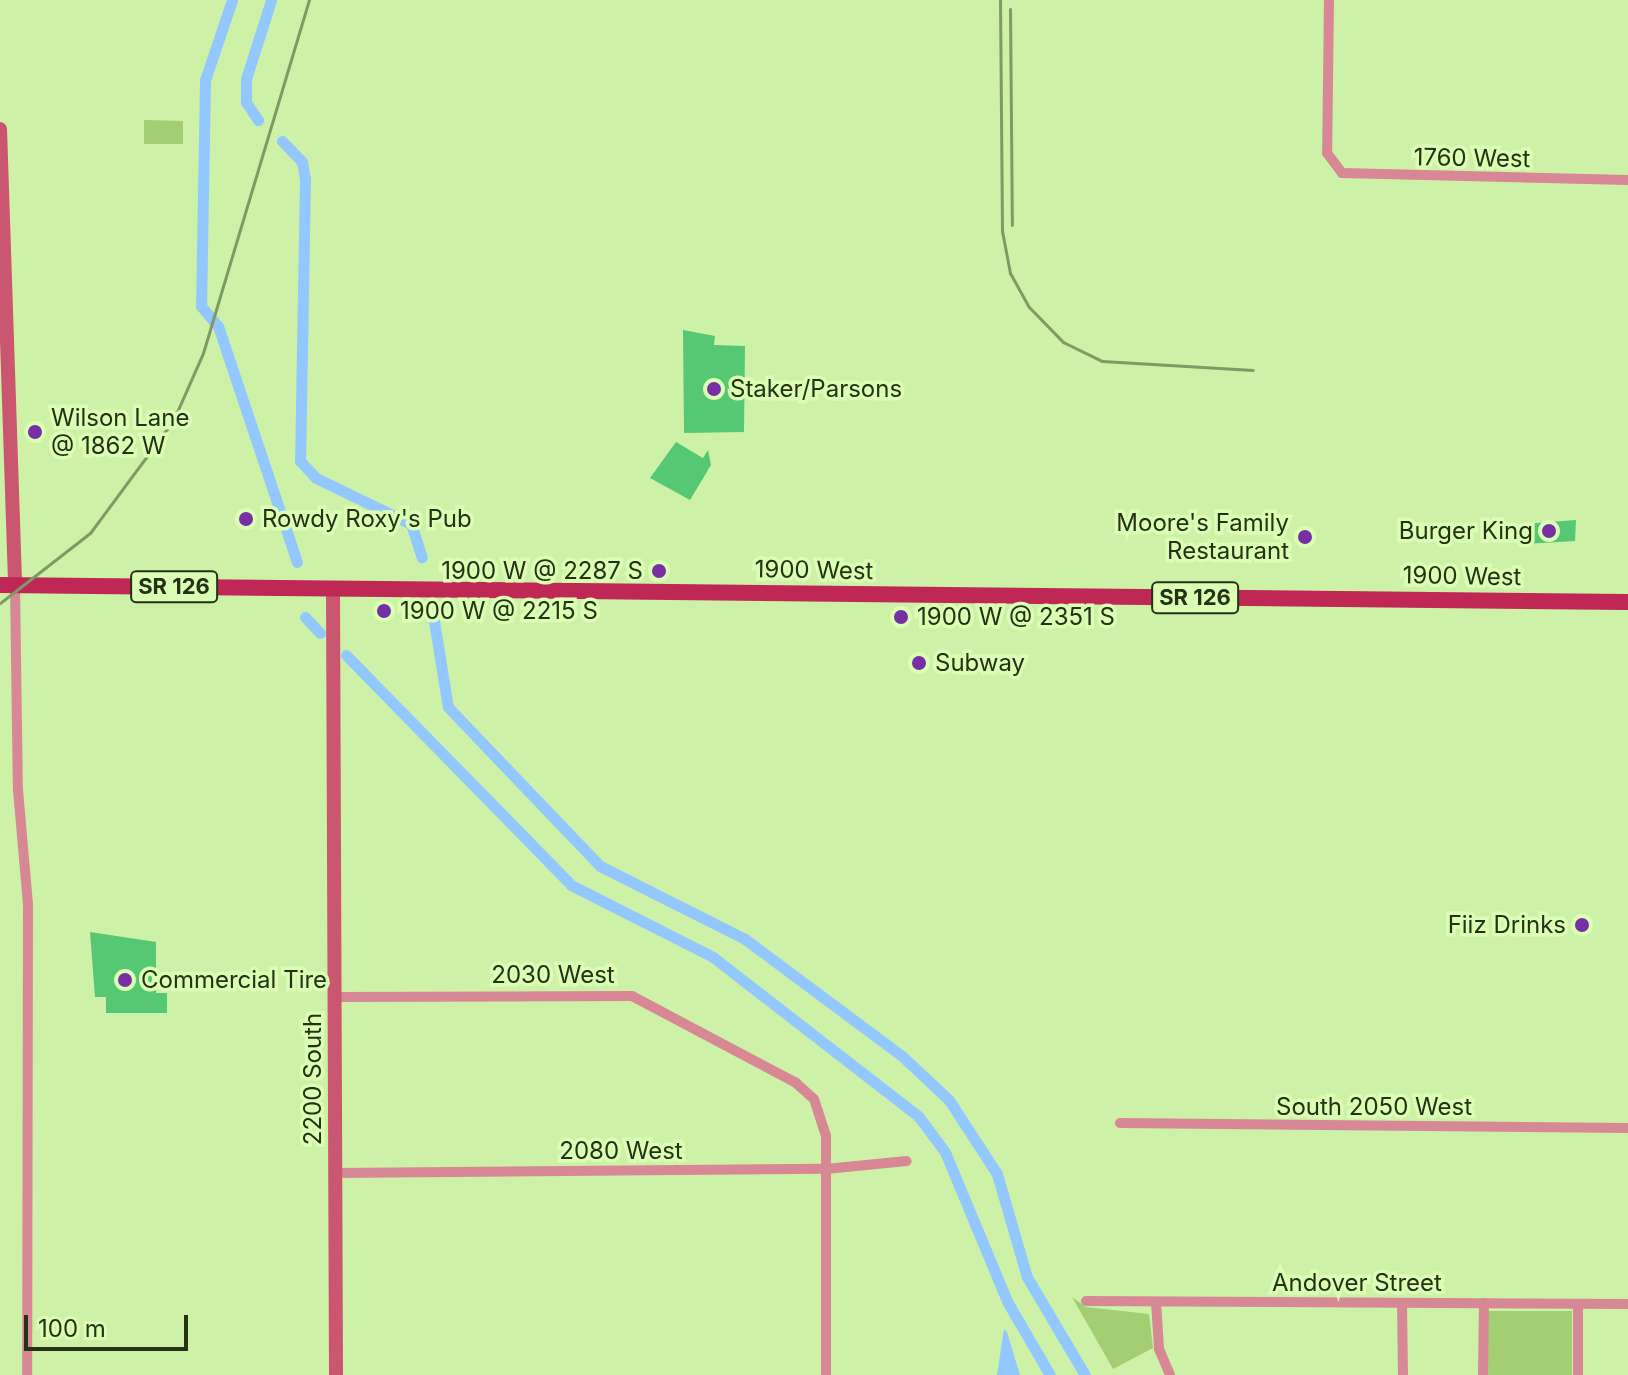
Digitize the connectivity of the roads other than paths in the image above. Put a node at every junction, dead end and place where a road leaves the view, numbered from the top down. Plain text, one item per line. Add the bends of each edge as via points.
1 (1329, 0) edge
2 (0, 129) edge
3 (1628, 180) edge
4 (8, 585) edge
5 (333, 590) junction
6 (1628, 602) edge
7 (334, 997) junction
8 (1120, 1123) dead end
9 (1628, 1128) edge
10 (907, 1161) dead end
11 (826, 1169) junction
12 (335, 1173) junction
13 (1086, 1301) dead end
14 (1156, 1302) junction
15 (1402, 1303) junction
16 (1484, 1303) junction
17 (1578, 1304) junction
18 (1628, 1304) edge
19 (27, 1375) edge
20 (336, 1375) edge
21 (826, 1375) edge
22 (1170, 1375) edge
23 (1403, 1375) edge
24 (1483, 1375) edge
25 (1578, 1375) edge

1 - 3 street, 1760 West via 1327,153 1342,173
2 - 4 street
4 - 5 main road, 1900 West / SR 126
4 - 19 street via 28,905
5 - 6 main road, 1900 West / SR 126
5 - 7 street, 2200 South
7 - 11 street, 2030 West via 599,994 655,1003 700,1037 814,1099 826,1136
7 - 12 street, 2200 South
8 - 9 street, South 2050 West
10 - 11 street, 2080 West
11 - 12 street, 2080 West
11 - 21 street, 2030 West
12 - 20 street, 2200 South
13 - 14 street, Andover Street
14 - 15 street, Andover Street
14 - 22 street via 1159,1349
15 - 16 street, Andover Street
15 - 23 street
16 - 17 street, Andover Street
16 - 24 street
17 - 18 street, Andover Street
17 - 25 street

